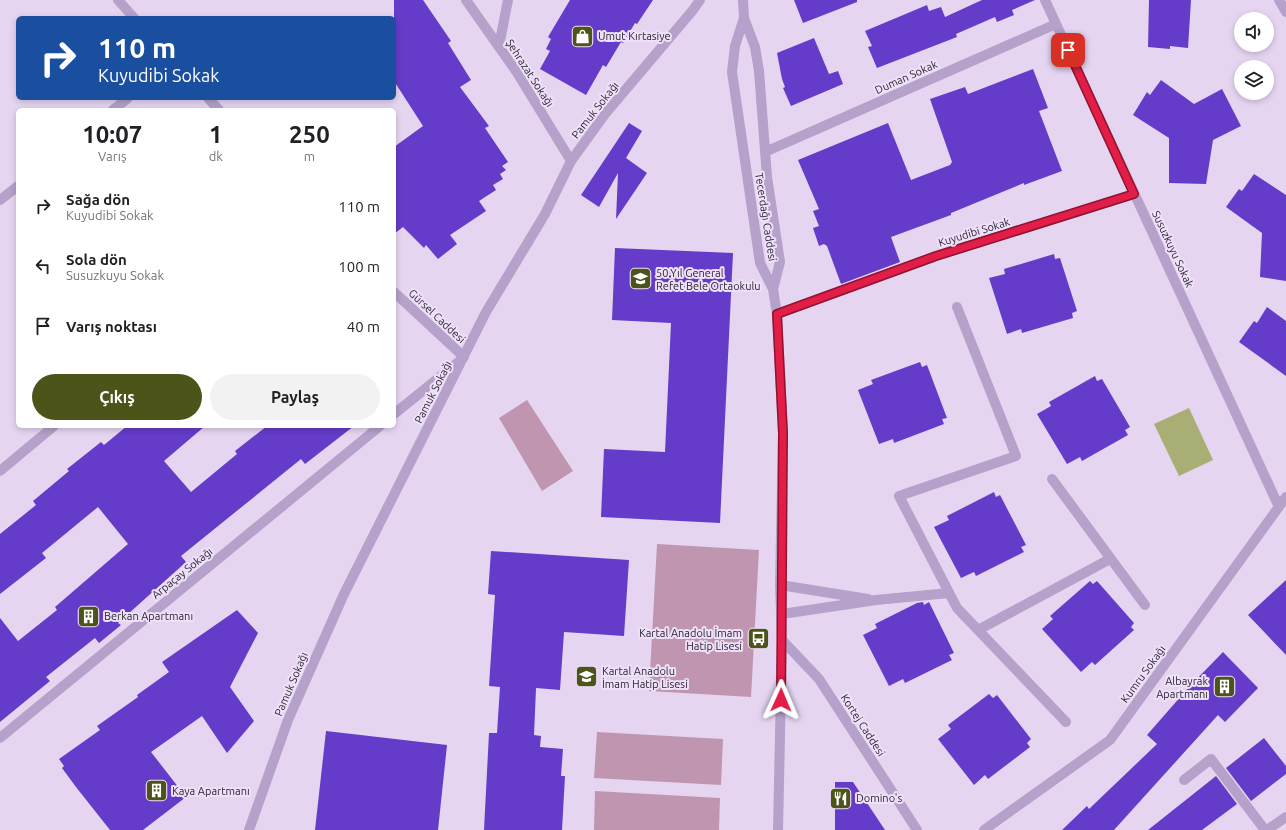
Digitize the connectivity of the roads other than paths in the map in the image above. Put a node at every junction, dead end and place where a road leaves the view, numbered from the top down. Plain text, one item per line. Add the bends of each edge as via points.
1 (118, 0) edge
2 (466, 0) edge
3 (508, 0) edge
4 (700, 0) edge
5 (743, 0) edge
6 (1045, 0) edge
7 (1279, 0) edge
8 (1286, 12) edge
9 (132, 16) edge
10 (744, 18) junction
11 (1056, 24) junction
12 (499, 46) junction
13 (126, 100) edge
14 (210, 100) edge
15 (116, 108) edge
16 (217, 108) edge
17 (765, 152) junction
18 (571, 161) junction
19 (16, 188) edge
20 (1134, 194) junction
21 (0, 200) edge
22 (773, 289) junction
23 (396, 294) edge
24 (957, 307) dead end
25 (777, 314) junction
26 (464, 357) junction
27 (396, 412) edge
28 (52, 428) edge
29 (378, 428) edge
30 (0, 470) edge
31 (1052, 479) dead end
32 (1286, 497) edge
33 (1279, 508) junction
34 (1110, 559) junction
35 (780, 585) junction
36 (949, 593) junction
37 (876, 600) junction
38 (1145, 605) dead end
39 (782, 614) junction
40 (978, 630) junction
41 (782, 640) junction
42 (1066, 722) dead end
43 (0, 738) edge
44 (1184, 780) dead end
45 (1286, 817) edge
46 (249, 830) edge
47 (778, 830) edge
48 (917, 830) edge
49 (984, 830) edge
50 (1266, 830) edge

1 - 9 street
2 - 12 street, Şehrazat Sokağı
3 - 12 street
4 - 18 street, Pamuk Sokağı via 605,114
5 - 10 street, Tecerdağı Caddesi
6 - 11 street, Susuzkuyu Sokak
7 - 8 street
10 - 17 street, Tecerdağı Caddesi via 755,47 759,71
10 - 22 street, Tecerdağı Caddesi via 735,46 732,72 760,263
11 - 17 street, Duman Sokak
11 - 20 street, Susuzkuyu Sokak
12 - 18 street, Şehrazat Sokağı
13 - 15 street
14 - 16 street
17 - 22 street, Tecerdağı Caddesi via 780,262
18 - 26 street, Pamuk Sokağı via 545,214 486,312
19 - 21 street
20 - 25 street, Kuyudibi Sokak via 936,256
20 - 33 street, Susuzkuyu Sokak
22 - 25 street
23 - 26 street, Gürsel Caddesi
24 - 36 street via 1016,456 899,496
25 - 35 street via 783,433
26 - 27 street
26 - 46 street, Pamuk Sokağı via 323,640 288,720
28 - 30 street
29 - 43 street, Arpaçay Sokağı
31 - 34 street
32 - 33 street, Kumru Sokağı
33 - 49 street, Kumru Sokağı via 1110,740
34 - 38 street
34 - 40 street
35 - 37 street
35 - 39 street
36 - 37 street
36 - 40 street via 957,608
37 - 39 street
39 - 41 street
40 - 42 street
41 - 47 street
41 - 48 street, Kortej Caddesi via 819,679
44 - 50 street via 1212,759
45 - 50 street

